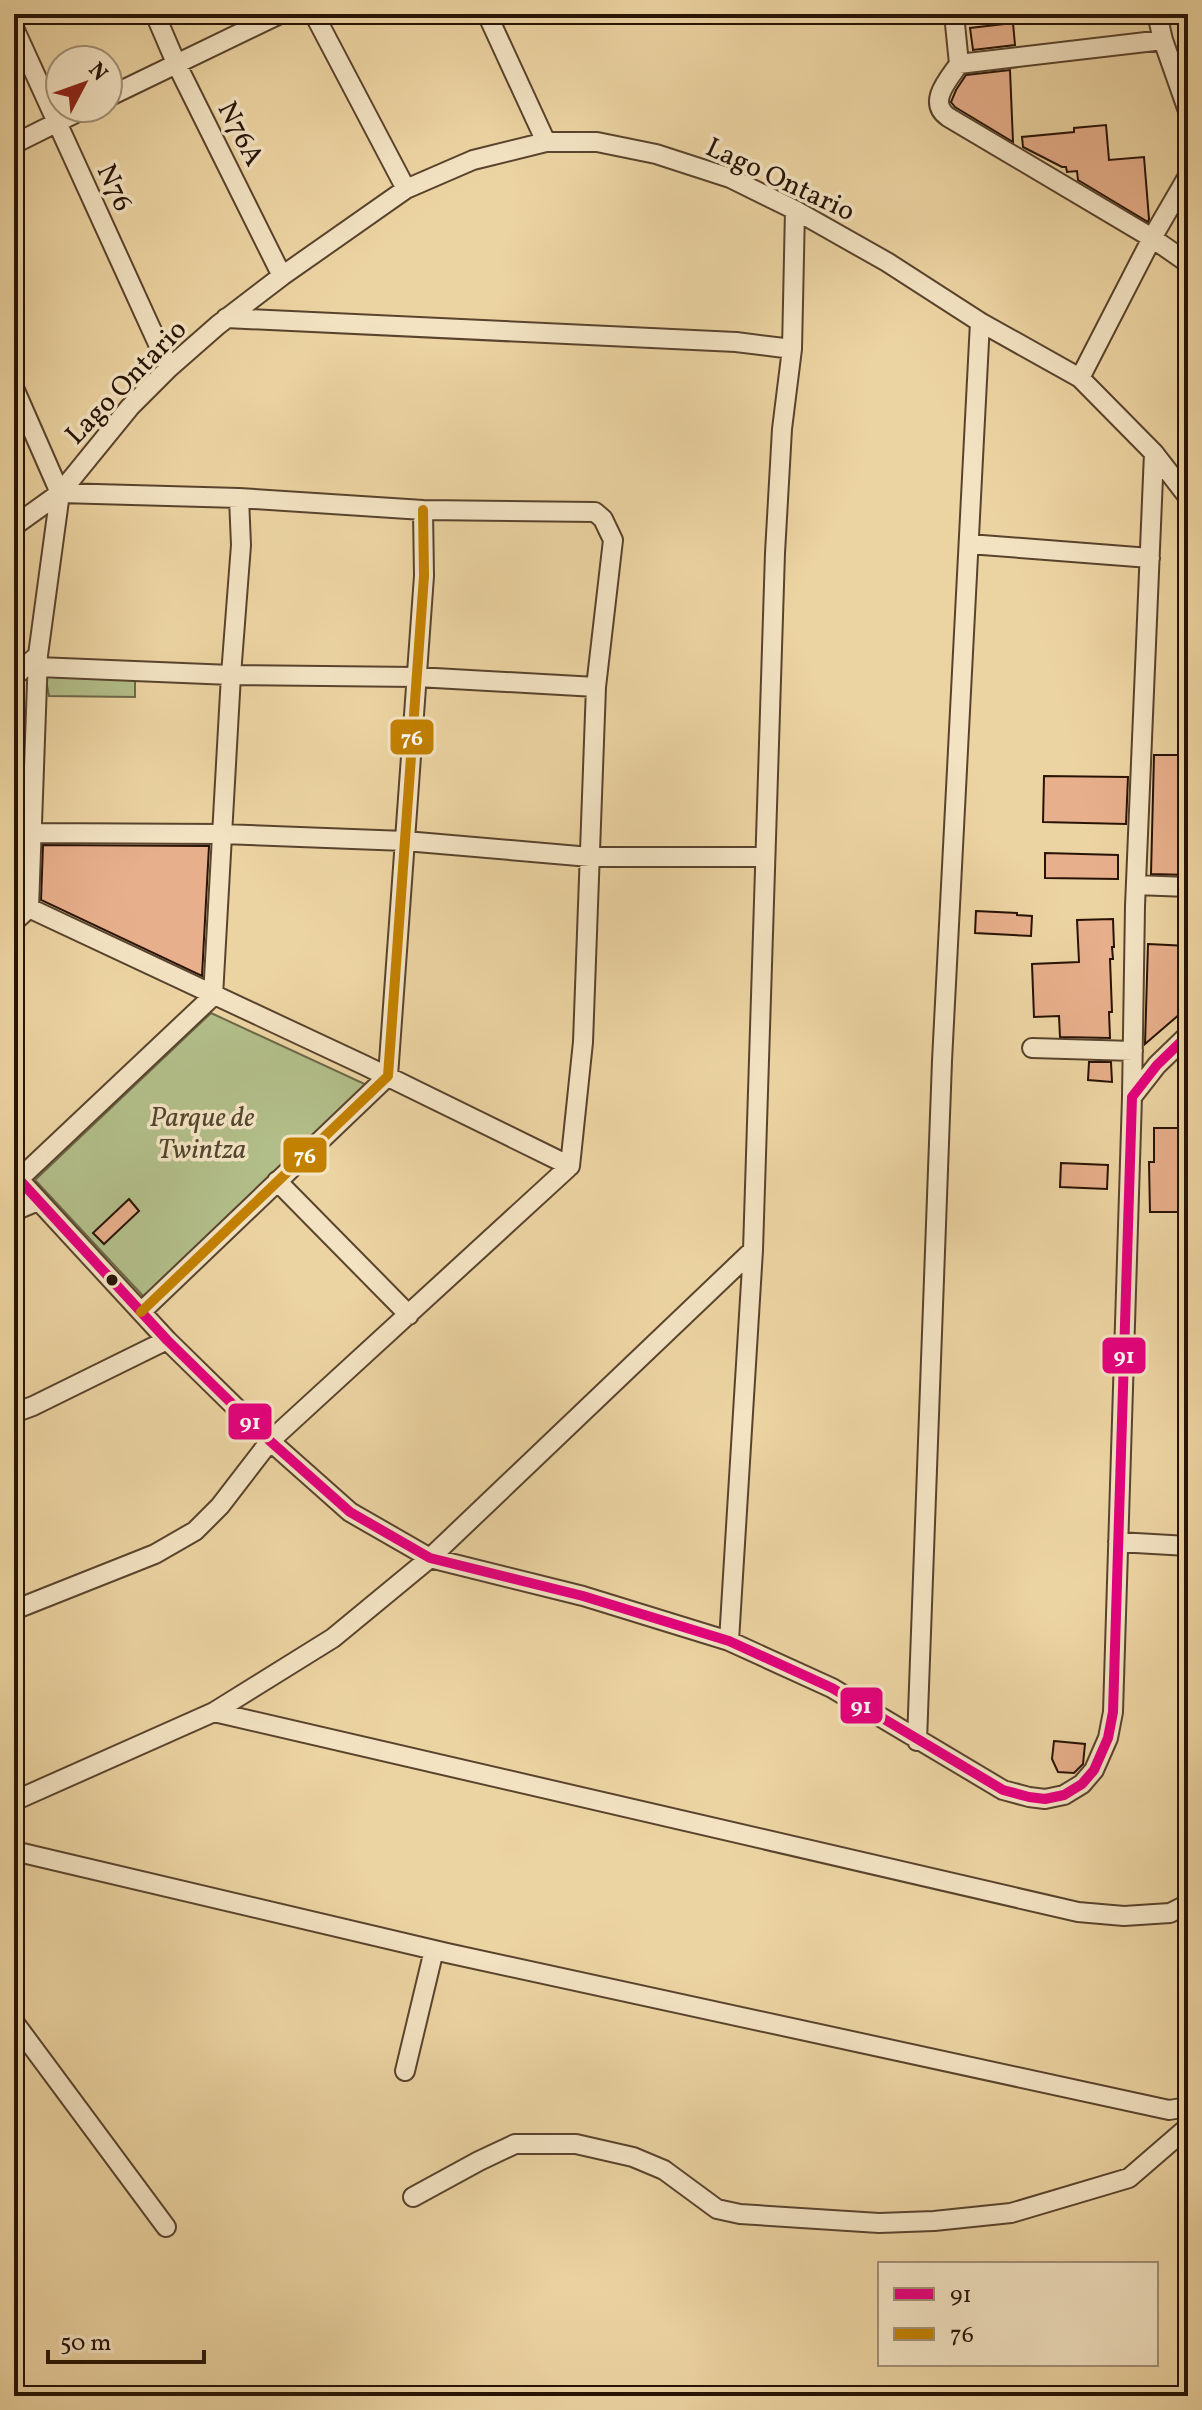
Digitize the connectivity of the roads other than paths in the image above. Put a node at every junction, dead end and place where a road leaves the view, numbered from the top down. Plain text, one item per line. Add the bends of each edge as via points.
1 (155, 14) edge
2 (280, 14) edge
3 (314, 14) edge
4 (487, 14) edge
5 (954, 14) edge
6 (1157, 14) edge
7 (14, 28) edge
8 (1163, 40) junction
9 (176, 63) junction
10 (959, 64) junction
11 (124, 89) edge
12 (44, 96) edge
13 (1188, 111) edge
14 (54, 124) edge
15 (56, 124) edge
16 (546, 142) junction
17 (14, 144) edge
18 (1188, 176) edge
19 (406, 189) junction
20 (795, 210) junction
21 (1152, 238) junction
22 (1188, 263) edge
23 (282, 276) junction
24 (226, 318) junction
25 (980, 322) junction
26 (792, 349) junction
27 (169, 368) junction
28 (1080, 378) junction
29 (14, 388) edge
30 (1154, 453) junction
31 (60, 493) junction
32 (1188, 497) edge
33 (239, 498) junction
34 (423, 510) junction
35 (14, 526) edge
36 (969, 544) junction
37 (1150, 558) junction
38 (38, 661) junction
39 (231, 675) junction
40 (14, 677) edge
41 (417, 677) junction
42 (596, 687) junction
43 (33, 833) junction
44 (222, 834) junction
45 (405, 841) junction
46 (590, 857) junction
47 (765, 857) junction
48 (1136, 885) junction
49 (1188, 887) edge
50 (29, 908) junction
51 (14, 922) edge
52 (213, 996) junction
53 (1188, 1035) edge
54 (1032, 1048) dead end
55 (1133, 1051) junction
56 (388, 1076) junction
57 (1132, 1097) junction
58 (570, 1166) junction
59 (17, 1177) edge
60 (277, 1181) junction
61 (38, 1201) junction
62 (14, 1211) edge
63 (753, 1250) junction
64 (141, 1312) junction
65 (409, 1315) junction
66 (167, 1340) junction
67 (14, 1413) edge
68 (270, 1441) junction
69 (1118, 1542) junction
70 (1188, 1546) edge
71 (430, 1558) junction
72 (14, 1610) edge
73 (729, 1641) junction
74 (214, 1712) junction
75 (917, 1741) junction
76 (14, 1801) edge
77 (14, 1851) edge
78 (1188, 1904) edge
79 (434, 1950) junction
80 (14, 2022) edge
81 (405, 2071) dead end
82 (1188, 2107) edge
83 (1188, 2127) edge
84 (413, 2197) dead end
85 (166, 2227) dead end

1 - 9 street, N76A
2 - 9 street
3 - 19 street
4 - 16 street
5 - 10 street
6 - 8 street
7 - 12 street, N76
8 - 10 street
8 - 13 street
9 - 11 street
9 - 23 street, N76A
10 - 21 street via 938,98 940,111
14 - 17 street
15 - 27 street, N76
16 - 19 street, Lago Ontario via 473,160
16 - 20 street, Lago Ontario via 597,142 656,154 730,178
18 - 21 street
19 - 23 street, Lago Ontario
20 - 25 street, Lago Ontario
20 - 26 street
21 - 22 street
21 - 28 street
23 - 24 street, Lago Ontario
24 - 26 street
24 - 27 street, Lago Ontario
25 - 28 street, Lago Ontario
25 - 36 street
26 - 47 street via 777,522
27 - 31 street, Lago Ontario
28 - 30 street, Lago Ontario
29 - 31 street
30 - 32 street, Lago Ontario
30 - 37 street
31 - 33 street
31 - 35 street, Lago Ontario
31 - 38 street
33 - 34 street
33 - 39 street via 241,545
34 - 41 street
34 - 42 street via 581,511 603,519 613,540
36 - 37 street
36 - 75 street via 942,1061
37 - 48 street
38 - 39 street
38 - 40 street
38 - 43 street
39 - 41 street
39 - 44 street
41 - 42 street
41 - 45 street
42 - 46 street
43 - 44 street
43 - 50 street
44 - 45 street
44 - 52 street
45 - 46 street
45 - 56 street
46 - 47 street
46 - 58 street via 583,1042
47 - 63 street
48 - 49 street
48 - 55 street
50 - 51 street
50 - 52 street
52 - 56 street
52 - 59 street
53 - 57 street
54 - 55 street
55 - 57 street
56 - 58 street
56 - 60 street
57 - 69 street
58 - 65 street
59 - 61 street
60 - 64 street
60 - 65 street
61 - 62 street
61 - 64 street
63 - 71 street
63 - 73 street
64 - 66 street
65 - 68 street
66 - 67 street
66 - 68 street
68 - 71 street via 350,1512
68 - 72 street via 195,1531 155,1554
69 - 70 street
69 - 75 street via 1113,1712 1108,1738 1082,1784 1045,1799 1003,1790
71 - 73 street via 583,1596
71 - 74 street via 333,1638
73 - 75 street via 832,1688
74 - 76 street
74 - 78 street via 1078,1912 1170,1913
77 - 79 street
79 - 81 street
79 - 82 street via 1169,2110
80 - 85 street
83 - 84 street via 1129,2178 1011,2213 934,2221 740,2214 717,2209 664,2170 576,2144 515,2144

